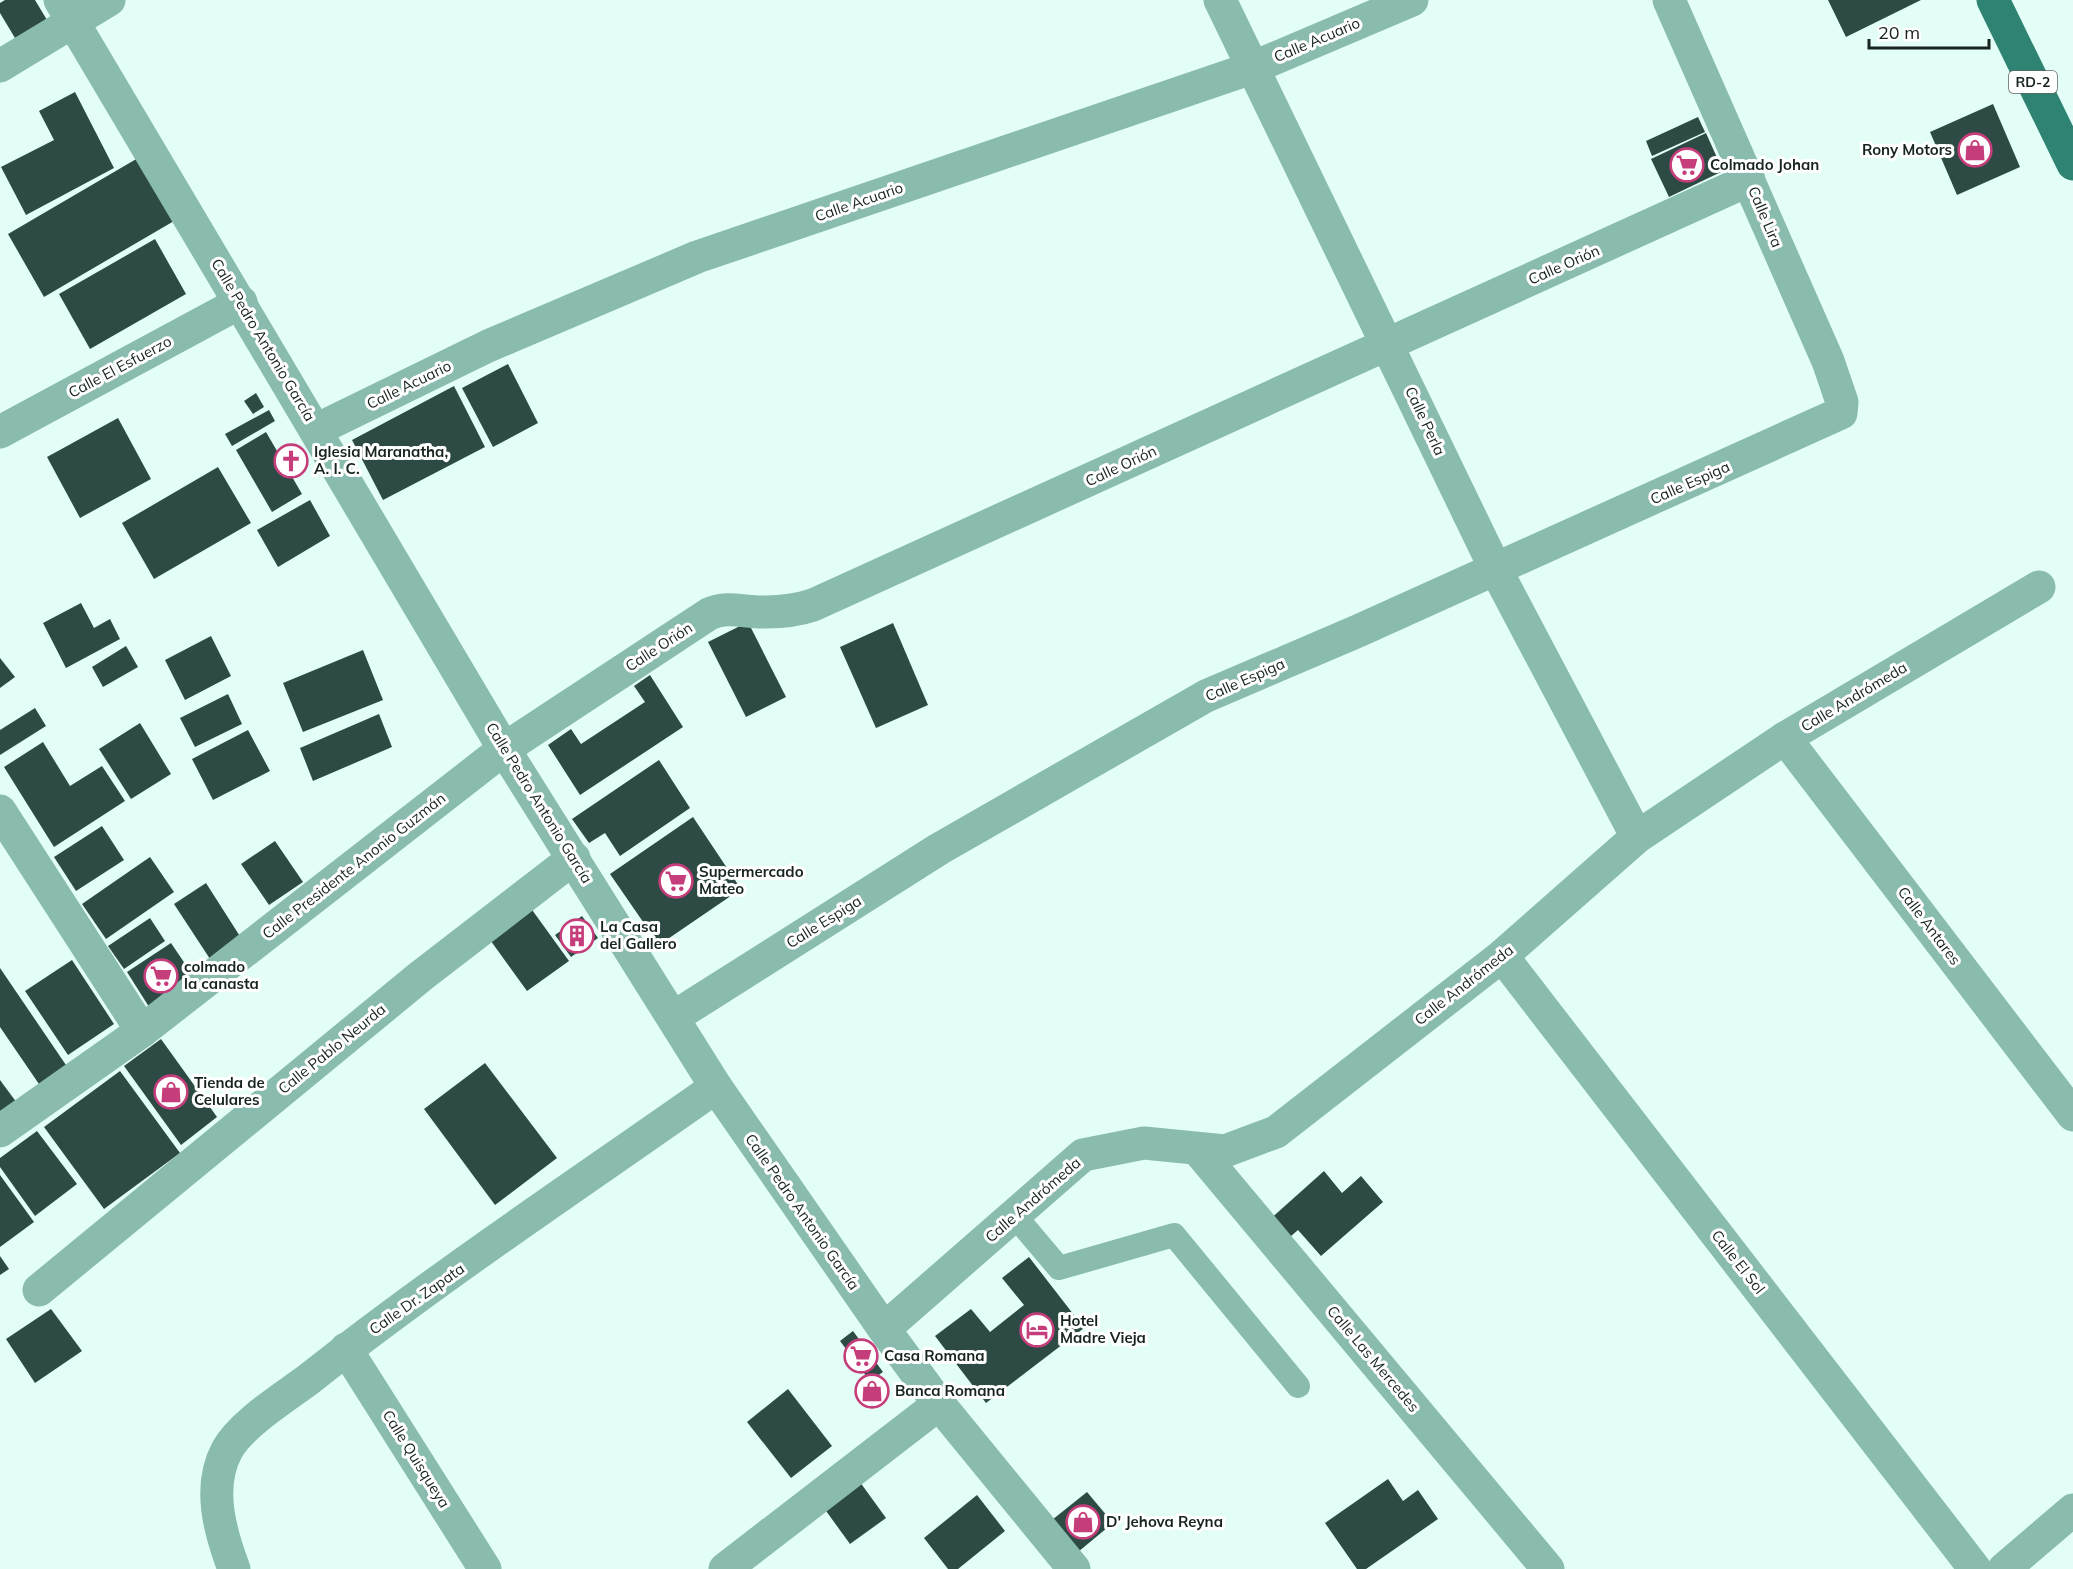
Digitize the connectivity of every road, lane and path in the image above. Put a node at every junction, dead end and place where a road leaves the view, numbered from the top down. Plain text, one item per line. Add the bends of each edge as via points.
1 (109, 0) edge
2 (1220, 0) edge
3 (1412, 0) edge
4 (1669, 0) edge
5 (1993, 0) edge
6 (67, 11) edge
7 (0, 66) edge
8 (1252, 68) junction
9 (2073, 164) edge
10 (1749, 180) junction
11 (241, 302) junction
12 (1389, 345) junction
13 (1842, 402) joint
14 (316, 430) junction
15 (0, 432) edge
16 (1496, 570) junction
17 (2039, 587) dead end
18 (1785, 738) junction
19 (504, 749) junction
20 (0, 811) edge
21 (1637, 837) junction
22 (574, 858) junction
23 (1502, 956) junction
24 (674, 1017) junction
25 (142, 1031) junction
26 (716, 1087) junction
27 (2073, 1115) edge
28 (0, 1131) edge
29 (1198, 1150) junction
30 (1015, 1216) junction
31 (39, 1290) dead end
32 (884, 1329) junction
33 (346, 1349) junction
34 (1298, 1386) dead end
35 (939, 1404) junction
36 (2073, 1510) edge
37 (234, 1569) edge
38 (485, 1569) edge
39 (725, 1569) edge
40 (1074, 1569) edge
41 (1548, 1569) edge
42 (1975, 1569) edge
43 (2004, 1569) edge

1 - 6 street
2 - 8 street, Calle Perla
3 - 8 street, Calle Acuario
4 - 10 street, Calle Lira
5 - 9 main road, RD-2
6 - 7 street
6 - 11 street, Calle Pedro Antonio García
8 - 12 street, Calle Perla
8 - 14 street, Calle Acuario via 697,257 488,346
10 - 12 street, Calle Orión
10 - 13 street, Calle Lira
11 - 14 street, Calle Pedro Antonio García
11 - 15 street, Calle El Esfuerzo
12 - 16 street, Calle Perla
12 - 19 street, Calle Orión via 813,605 764,613 726,608 716,611
13 - 16 street, Calle Espiga via 1841,413 1805,431
14 - 19 street, Calle Pedro Antonio García
16 - 21 street, Calle Perla
16 - 24 street, Calle Espiga via 1206,696 939,849
17 - 18 street, Calle Andrómeda
18 - 21 street, Calle Andrómeda
18 - 27 street, Calle Antares
19 - 22 street, Calle Pedro Antonio García
19 - 25 street, Calle Presidente Anonio Guzmán
20 - 25 street
21 - 23 street, Calle Andrómeda
22 - 24 street, Calle Pedro Antonio García
22 - 31 street, Calle Pablo Neurda via 421,976
23 - 29 street, Calle Andrómeda via 1276,1132 1226,1151
23 - 42 street, Calle El Sol
24 - 26 street, Calle Pedro Antonio García
25 - 28 street, Calle Presidente Anonio Guzmán
26 - 32 street, Calle Pedro Antonio García
26 - 33 street, Calle Dr. Zapata
29 - 30 street, Calle Andrómeda via 1144,1143 1083,1155
29 - 41 street, Calle Las Mercedes
30 - 32 street, Calle Andrómeda
30 - 34 lane via 1059,1268 1174,1235
32 - 35 street, Calle Pedro Antonio García
33 - 37 street, Calle Dr. Zapata via 228,1447 221,1462 217,1494 218,1512
33 - 38 street, Calle Quisqueya
35 - 39 street
35 - 40 street, Calle Pedro Antonio García
36 - 43 street

